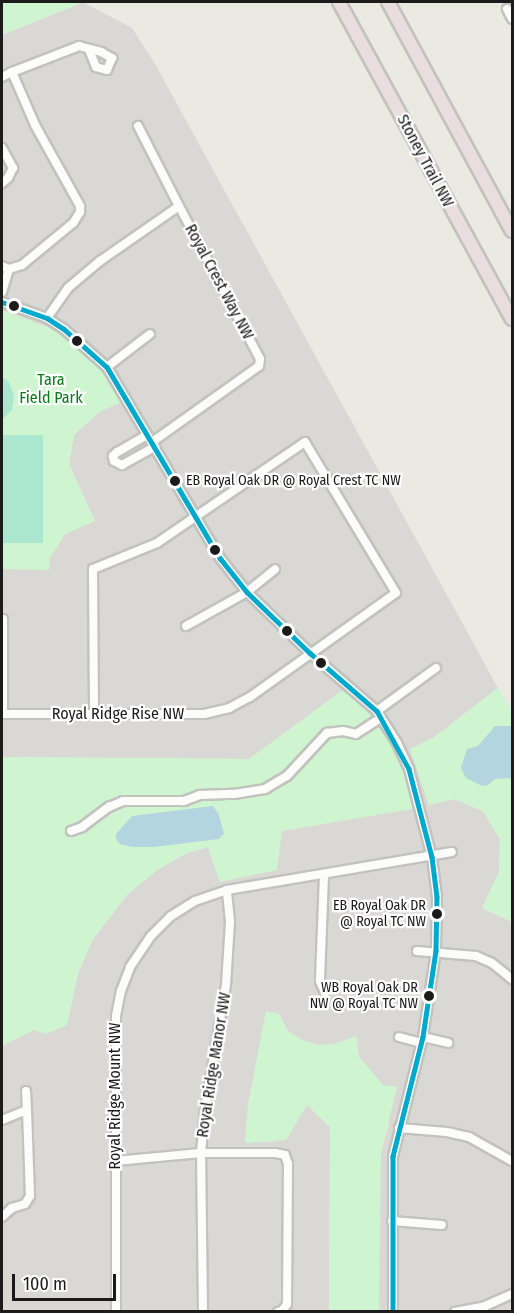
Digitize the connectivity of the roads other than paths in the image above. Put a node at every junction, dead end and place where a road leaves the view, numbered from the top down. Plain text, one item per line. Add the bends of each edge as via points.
1 (339, 2) edge
2 (388, 2) edge
3 (507, 9) dead end
4 (513, 19) edge
5 (89, 50) dead end
6 (12, 72) junction
7 (2, 77) edge
8 (138, 126) dead end
9 (2, 147) edge
10 (2, 183) edge
11 (179, 206) junction
12 (513, 231) edge
13 (3, 267) edge
14 (2, 292) edge
15 (2, 302) edge
16 (46, 318) junction
17 (512, 319) edge
18 (150, 334) dead end
19 (106, 367) junction
20 (151, 441) junction
21 (195, 518) junction
22 (275, 569) dead end
23 (247, 592) junction
24 (3, 619) dead end
25 (186, 626) dead end
26 (310, 653) junction
27 (436, 668) dead end
28 (377, 711) junction
29 (94, 713) junction
30 (376, 721) dead end
31 (71, 831) dead end
32 (452, 852) dead end
33 (432, 856) junction
34 (324, 875) junction
35 (227, 890) junction
36 (417, 951) dead end
37 (436, 951) junction
38 (513, 980) edge
39 (325, 993) dead end
40 (399, 1037) dead end
41 (422, 1040) junction
42 (448, 1043) dead end
43 (26, 1091) dead end
44 (27, 1110) junction
45 (2, 1120) edge
46 (399, 1128) junction
47 (201, 1154) junction
48 (115, 1161) junction
49 (513, 1161) edge
50 (2, 1217) edge
51 (392, 1221) junction
52 (442, 1225) dead end
53 (513, 1294) edge
54 (116, 1311) edge
55 (202, 1311) edge
56 (278, 1311) edge
57 (393, 1311) edge
58 (454, 1311) edge

1 - 17 highway, Stoney Trail NW
2 - 12 highway
3 - 4 street
5 - 6 street via 75,46
6 - 7 street
6 - 13 street via 80,212 73,223 22,265
8 - 11 street
9 - 10 street via 13,168
11 - 16 street, Royal Crest Way NW via 100,261 68,288
11 - 20 street, Royal Crest Way NW via 260,359 260,366
13 - 14 street
15 - 16 street
16 - 19 street
18 - 19 street
19 - 20 street
20 - 21 street
21 - 23 street
21 - 26 street, Royal Ridge Rise NW via 305,441 396,593
21 - 29 street via 157,543 93,569
22 - 23 street
23 - 25 street
23 - 26 street
24 - 29 street, Royal Ridge Rise NW via 3,714
26 - 28 street
26 - 29 street, Royal Ridge Rise NW via 250,698 229,708 204,714
27 - 28 street
28 - 33 street via 409,769
30 - 31 street via 356,734 327,733 287,776 265,789 200,795 184,801 123,801
32 - 33 street, Royal Ridge Mount NW
33 - 34 street, Royal Ridge Mount NW
33 - 37 street via 437,897
34 - 35 street, Royal Ridge Mount NW
34 - 39 street via 320,981
35 - 47 street, Royal Ridge Manor NW via 230,921 226,985
35 - 48 street, Royal Ridge Mount NW via 195,901 171,916 151,936 130,967 116,1016
36 - 37 street
37 - 38 street via 476,956
37 - 41 street
40 - 41 street
41 - 42 street
41 - 46 street
43 - 44 street
44 - 45 street
44 - 50 street via 30,1196 25,1204
46 - 49 street via 469,1137
46 - 51 street via 393,1156
47 - 48 street
47 - 55 street, Royal Ridge Manor NW
47 - 56 street via 275,1153 287,1159 287,1305
48 - 54 street, Royal Ridge Mount NW
51 - 52 street
51 - 57 street
53 - 58 street via 485,1306

